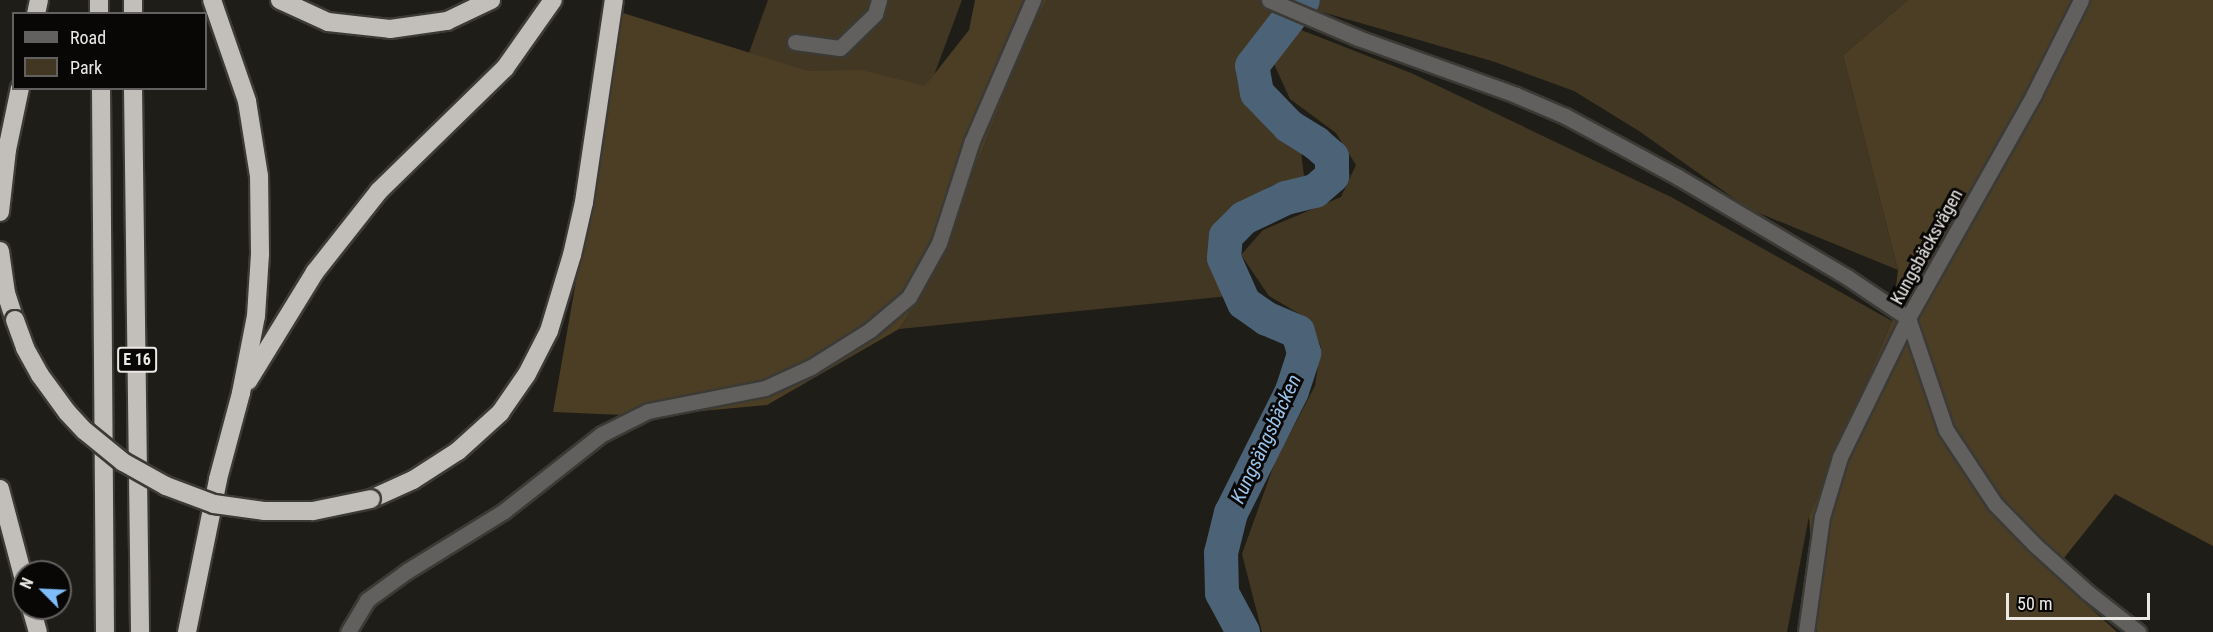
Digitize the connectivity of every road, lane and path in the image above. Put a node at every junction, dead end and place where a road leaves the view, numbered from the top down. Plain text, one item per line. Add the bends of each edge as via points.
1 (212, 0) edge
2 (280, 0) edge
3 (491, 0) edge
4 (553, 0) edge
5 (614, 0) edge
6 (879, 0) edge
7 (1033, 0) edge
8 (1269, 0) edge
9 (2081, 0) edge
10 (795, 42) dead end
11 (20, 90) edge
12 (101, 90) edge
13 (133, 90) edge
14 (0, 212) edge
15 (0, 250) edge
16 (1908, 318) junction
17 (241, 393) junction
18 (0, 489) edge
19 (19, 560) edge
20 (105, 632) edge
21 (140, 632) edge
22 (187, 632) edge
23 (348, 632) edge
24 (1806, 632) edge
25 (2138, 632) edge

1 - 17 highway via 247,101 259,176 256,316
2 - 3 highway via 328,22 390,29 447,21
4 - 17 highway via 505,68 379,191 315,272
5 - 15 highway, bridge via 584,202 549,331 527,374 500,413 458,451 413,480 371,499 313,512 264,512 214,504 166,486 123,462 84,431 40,375 6,293
6 - 10 street via 875,14 840,48
7 - 23 street via 972,141 939,243 909,297 860,336 811,367 765,388 648,411 602,434 504,511 367,600
8 - 16 street via 1566,116 1847,277
9 - 16 street, Kungsbäcksvägen via 2034,94
11 - 14 highway
12 - 20 highway, E 16
13 - 21 highway, E 16
16 - 24 street via 1840,457 1822,517
16 - 25 street, Kungsbäcksvägen via 1946,430 1995,504 2087,592
17 - 22 highway via 218,480
18 - 19 highway

